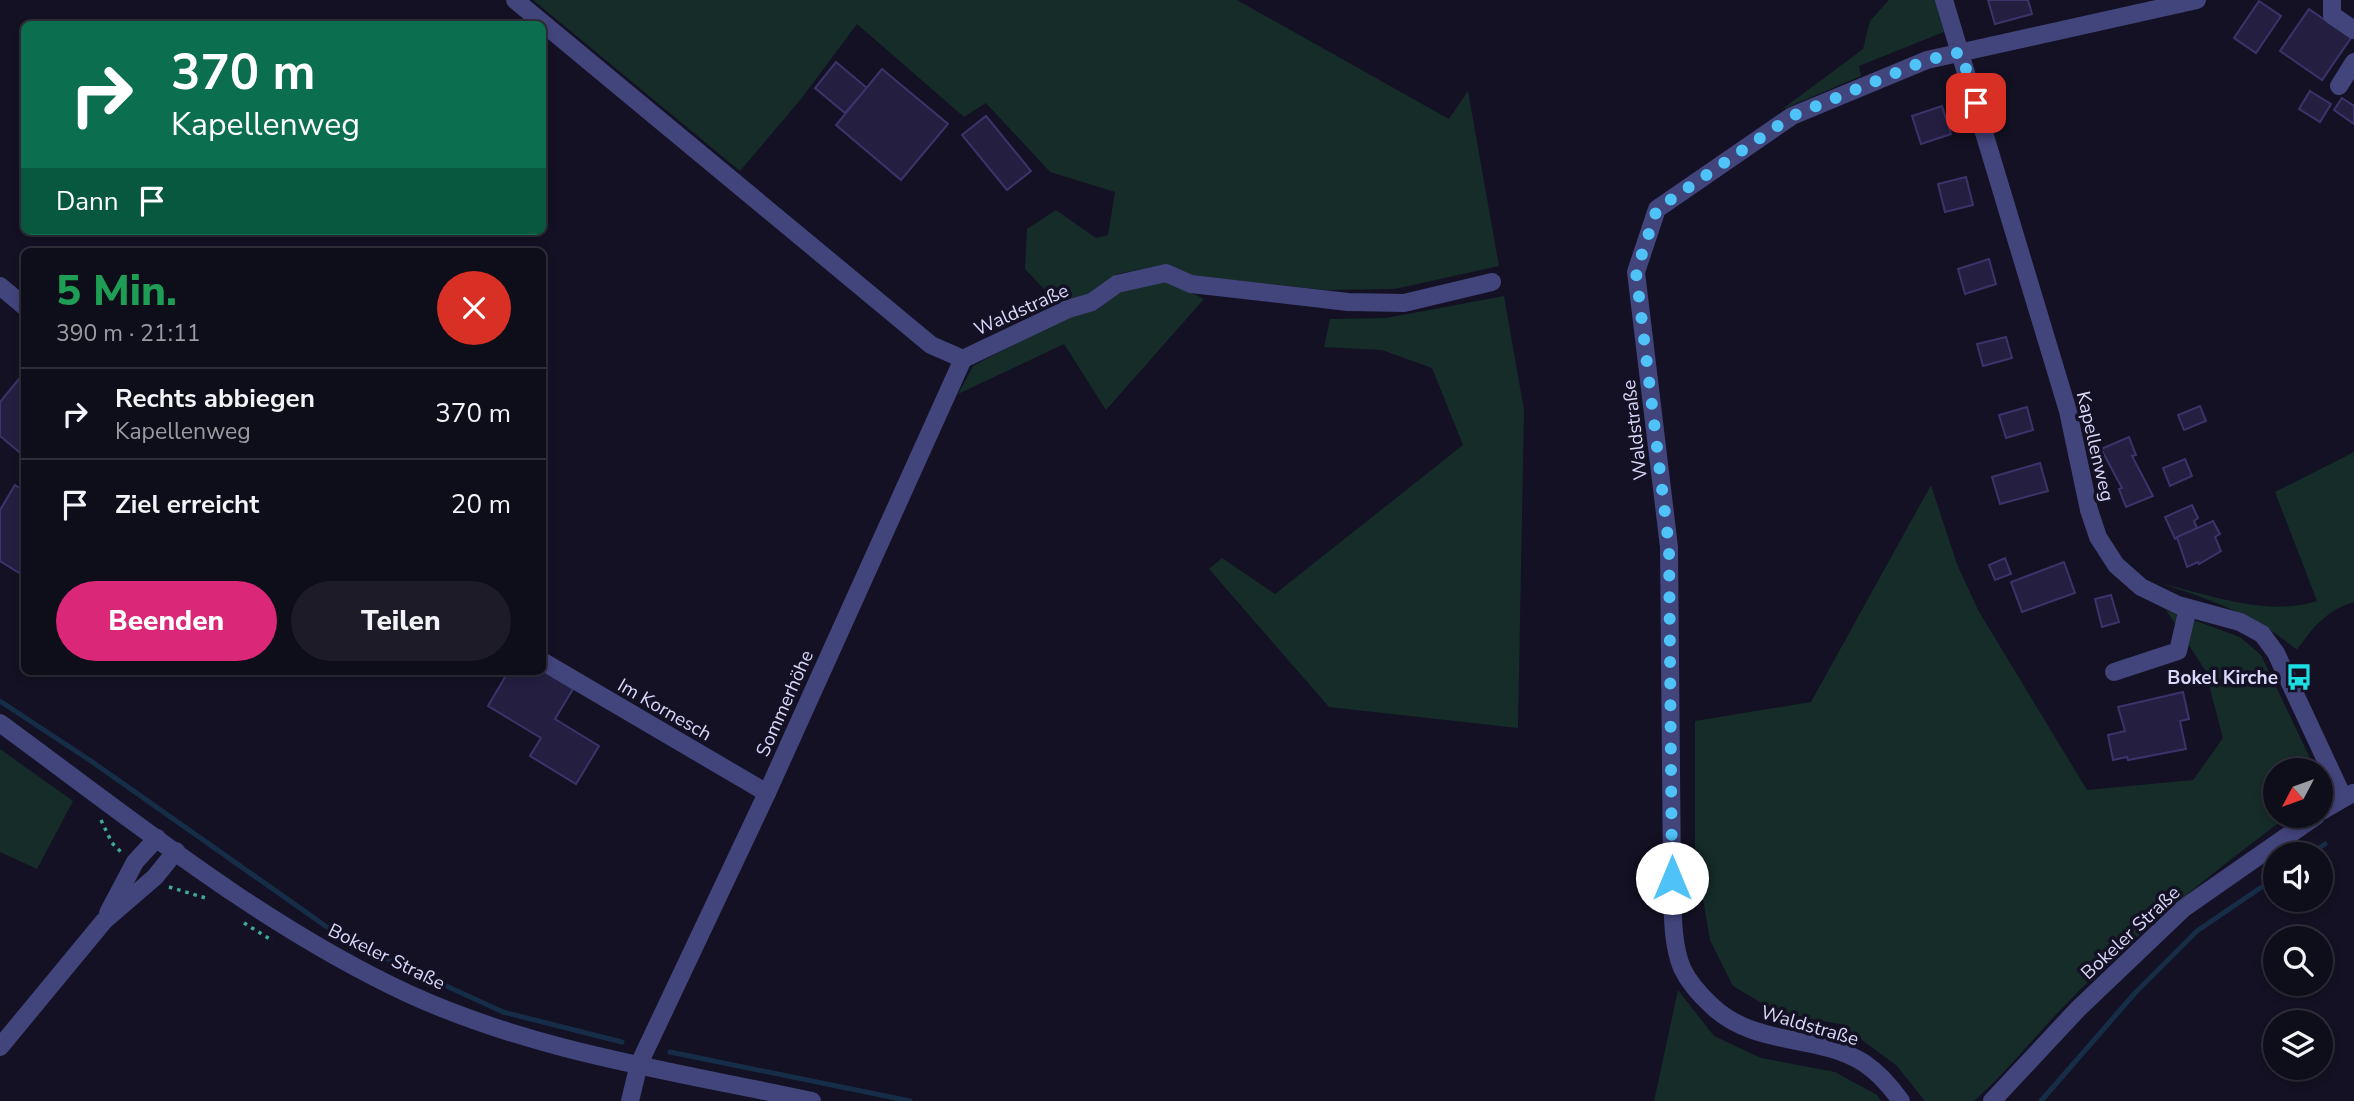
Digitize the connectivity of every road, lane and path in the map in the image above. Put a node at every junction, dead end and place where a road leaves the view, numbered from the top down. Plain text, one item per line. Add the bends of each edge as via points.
1 (515, 0) edge
2 (1944, 0) edge
3 (2197, 0) edge
4 (2332, 0) edge
5 (540, 21) edge
6 (546, 26) edge
7 (2354, 30) edge
8 (1961, 52) junction
9 (2354, 62) edge
10 (2339, 86) dead end
11 (1492, 282) dead end
12 (0, 286) edge
13 (21, 304) edge
14 (963, 359) junction
15 (2188, 608) junction
16 (546, 663) edge
17 (2114, 672) dead end
18 (0, 723) edge
19 (767, 793) junction
20 (2348, 795) edge
21 (2333, 804) edge
22 (2299, 828) edge
23 (157, 838) junction
24 (176, 851) junction
25 (104, 921) junction
26 (0, 1047) edge
27 (639, 1064) junction
28 (630, 1101) edge
29 (812, 1101) edge
30 (1901, 1101) edge
31 (1993, 1101) edge

1 - 5 street, Waldstraße
2 - 8 street, Kapellenweg
3 - 8 street, Waldstraße
4 - 7 street via 2332,15
6 - 14 street, Waldstraße via 930,345
8 - 15 street, Kapellenweg via 2068,411 2098,537 2116,565 2141,587
8 - 30 street, Waldstraße via 1927,60 1792,116 1657,209 1636,272 1669,547 1674,930 1682,967 1698,993 1727,1020 1757,1034 1863,1062
9 - 10 street
11 - 14 street, Waldstraße via 1404,303 1348,302 1191,284 1166,273 1117,284 1092,302
12 - 13 street
14 - 19 street, Sommerhöhe
15 - 17 street via 2178,651
15 - 20 street, Kapellenweg via 2239,622 2262,634
16 - 19 street, Im Kornesch
18 - 23 street, Bokeler Straße
19 - 27 street, Sommerhöhe
20 - 21 street
22 - 31 street, Bokeler Straße via 2184,908 2078,1009
23 - 24 street, Bokeler Straße
23 - 25 street via 135,862
24 - 25 street via 155,877
24 - 27 street, Bokeler Straße via 321,948 412,995 514,1032
25 - 26 street
27 - 28 street, Sommerhöhe
27 - 29 street, Bokeler Straße

